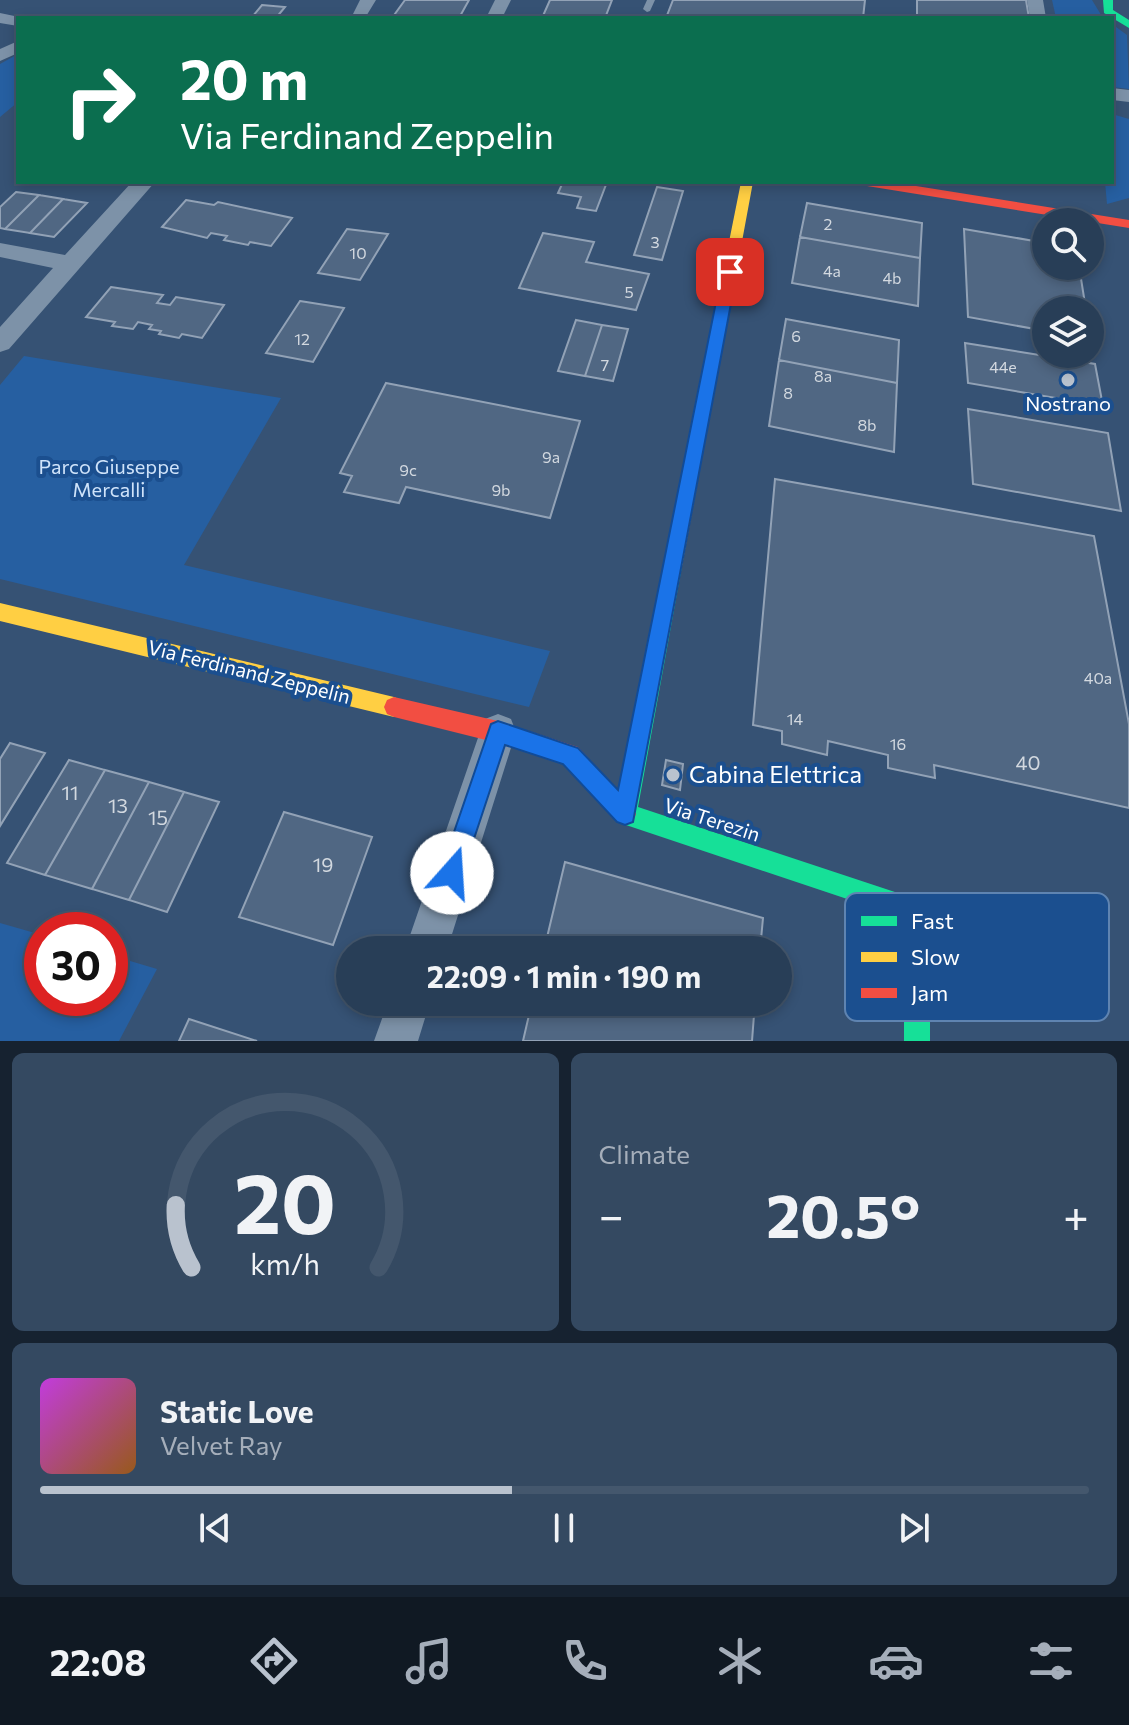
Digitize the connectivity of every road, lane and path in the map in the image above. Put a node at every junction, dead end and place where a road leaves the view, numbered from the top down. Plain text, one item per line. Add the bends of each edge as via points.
1 (368, 0) edge
2 (1108, 0) edge
3 (358, 16) dead end
4 (1129, 25) edge
5 (142, 184) edge
6 (747, 184) edge
7 (879, 184) edge
8 (1129, 224) edge
9 (0, 250) edge
10 (70, 264) junction
11 (0, 343) edge
12 (0, 612) edge
13 (498, 732) junction
14 (625, 814) junction
15 (865, 893) edge
16 (431, 936) edge
17 (404, 1016) edge
18 (396, 1041) edge

1 - 3 street
2 - 4 street via 1108,11
5 - 10 street
6 - 14 street
7 - 8 street
9 - 10 street
10 - 11 street
12 - 13 street, Via Ferdinand Zeppelin
13 - 14 street, Via Ferdinand Zeppelin via 570,755
13 - 16 street
14 - 15 street, Via Terezin
17 - 18 street

